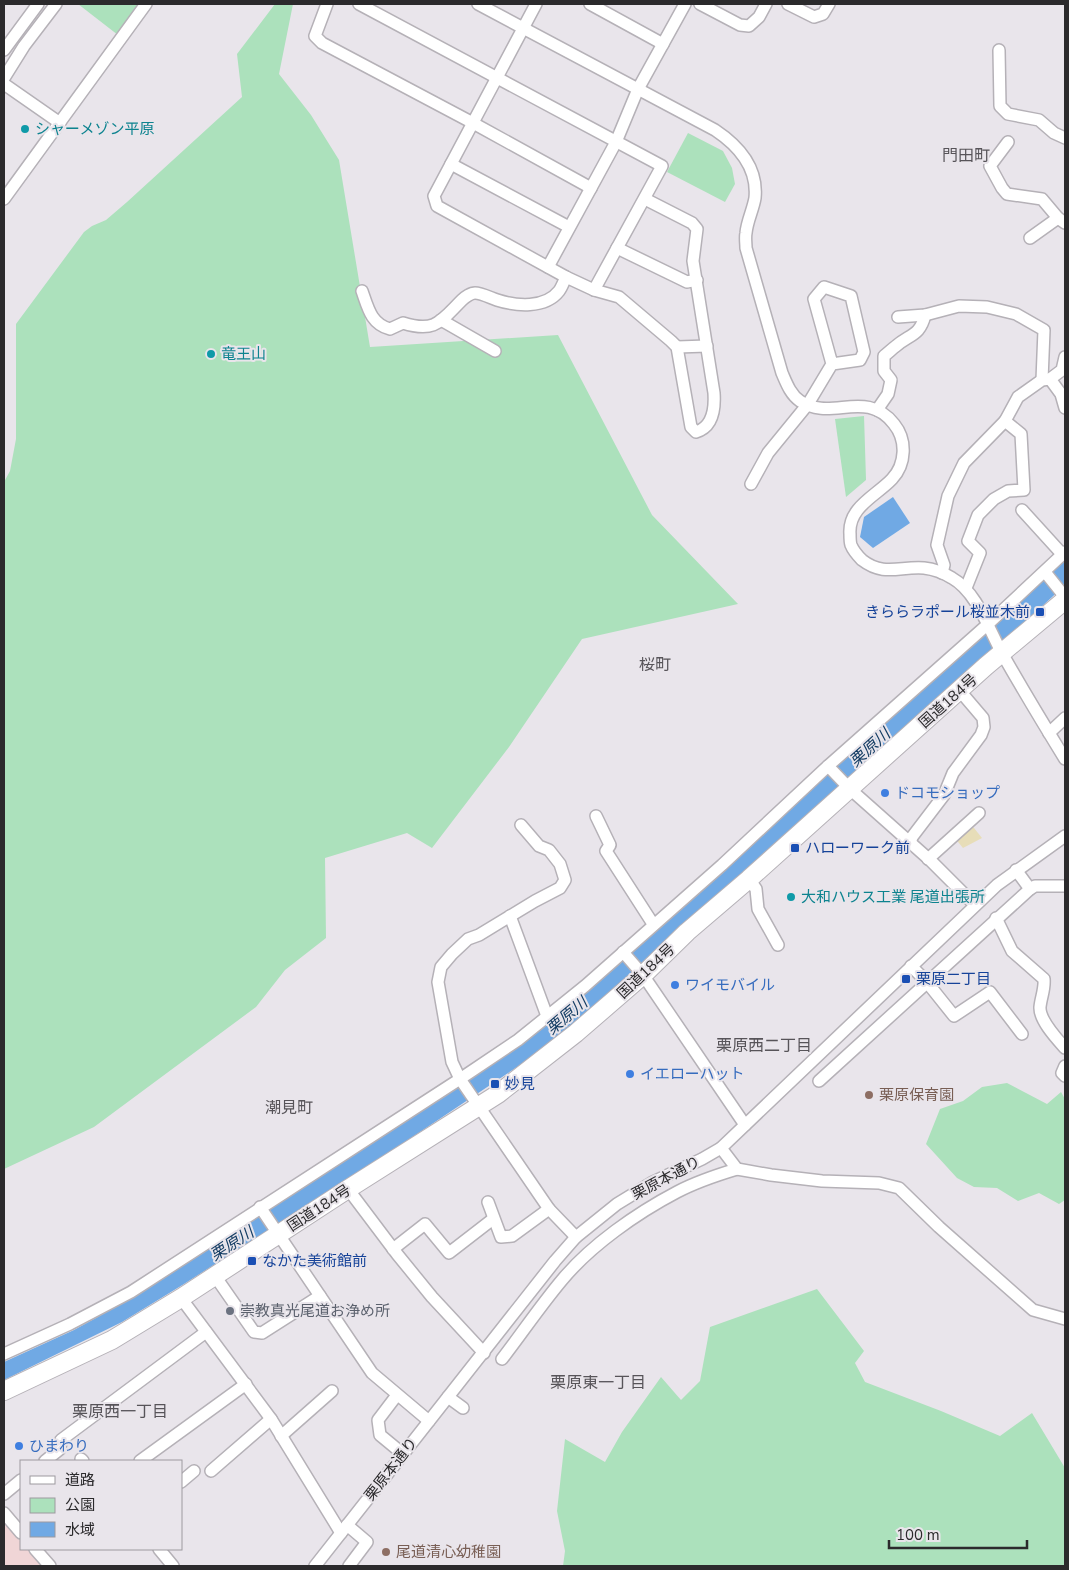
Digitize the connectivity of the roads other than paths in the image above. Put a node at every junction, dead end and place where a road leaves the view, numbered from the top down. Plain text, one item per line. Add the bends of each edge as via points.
1 (38, 4) edge
2 (56, 4) edge
3 (146, 4) edge
4 (327, 4) edge
5 (359, 4) edge
6 (478, 4) edge
7 (536, 4) edge
8 (590, 4) edge
9 (685, 4) edge
10 (700, 4) edge
11 (766, 4) edge
12 (788, 4) edge
13 (829, 4) edge
14 (524, 28) junction
15 (663, 44) junction
16 (4, 50) edge
17 (998, 50) dead end
18 (4, 78) edge
19 (497, 78) junction
20 (4, 84) edge
21 (638, 89) junction
22 (60, 123) junction
23 (473, 123) junction
24 (1065, 138) edge
25 (616, 142) junction
26 (1008, 142) dead end
27 (451, 164) junction
28 (591, 188) junction
29 (4, 198) edge
30 (644, 199) junction
31 (1062, 220) edge
32 (570, 228) junction
33 (1030, 238) dead end
34 (618, 248) junction
35 (548, 268) junction
36 (566, 277) junction
37 (697, 280) junction
38 (594, 290) junction
39 (362, 292) dead end
40 (925, 316) junction
41 (898, 317) dead end
42 (442, 320) junction
43 (706, 346) junction
44 (678, 347) junction
45 (495, 352) dead end
46 (1065, 357) edge
47 (832, 364) junction
48 (1046, 379) junction
49 (808, 404) junction
50 (1065, 408) edge
51 (877, 410) junction
52 (1005, 420) junction
53 (751, 484) dead end
54 (1022, 510) dead end
55 (1064, 553) edge
56 (942, 573) junction
57 (1046, 574) junction
58 (966, 588) junction
59 (1064, 596) edge
60 (988, 628) junction
61 (1000, 649) junction
62 (960, 691) junction
63 (1065, 718) edge
64 (1049, 733) junction
65 (1065, 759) edge
66 (830, 768) junction
67 (847, 787) junction
68 (979, 813) dead end
69 (596, 816) dead end
70 (521, 825) dead end
71 (1065, 836) edge
72 (910, 843) junction
73 (928, 859) junction
74 (1016, 870) junction
75 (749, 879) junction
76 (1065, 886) edge
77 (1030, 889) junction
78 (975, 905) junction
79 (510, 916) junction
80 (996, 918) junction
81 (653, 924) junction
82 (778, 945) dead end
83 (624, 953) junction
84 (912, 966) junction
85 (640, 972) junction
86 (928, 983) junction
87 (547, 1016) junction
88 (1022, 1034) dead end
89 (1065, 1048) edge
90 (1065, 1066) edge
91 (1065, 1076) edge
92 (819, 1081) dead end
93 (462, 1082) junction
94 (475, 1102) junction
95 (745, 1124) junction
96 (721, 1148) junction
97 (737, 1169) junction
98 (348, 1189) junction
99 (488, 1202) dead end
100 (549, 1209) junction
101 (262, 1210) junction
102 (494, 1219) junction
103 (276, 1231) junction
104 (576, 1237) junction
105 (393, 1249) junction
106 (215, 1276) junction
107 (320, 1296) junction
108 (181, 1298) junction
109 (1065, 1319) edge
110 (206, 1332) junction
111 (484, 1353) junction
112 (4, 1354) edge
113 (502, 1359) dead end
114 (246, 1384) junction
115 (4, 1391) edge
116 (332, 1391) dead end
117 (398, 1395) junction
118 (448, 1397) junction
119 (464, 1408) dead end
120 (271, 1419) junction
121 (428, 1421) junction
122 (281, 1436) junction
123 (403, 1454) junction
124 (46, 1460) edge
125 (141, 1460) edge
126 (194, 1471) dead end
127 (211, 1471) dead end
128 (20, 1481) edge
129 (182, 1481) edge
130 (4, 1494) edge
131 (4, 1513) edge
132 (344, 1529) junction
133 (20, 1532) edge
134 (37, 1550) edge
135 (159, 1550) edge
136 (50, 1566) edge
137 (173, 1566) edge
138 (315, 1566) edge
139 (349, 1566) edge

1 - 16 street
2 - 18 street
3 - 22 street
4 - 23 street via 315,36 322,43
5 - 19 street
6 - 14 street
7 - 14 street
8 - 15 street
9 - 15 street
10 - 11 street via 740,25 749,26
12 - 13 street via 814,17 823,14
14 - 19 street
14 - 21 street
15 - 21 street
17 - 24 street via 1000,106 1008,114 1039,120
19 - 23 street
19 - 25 street
20 - 22 street
21 - 25 street
21 - 49 street via 731,140 751,169 755,186 746,248 782,372 790,390
22 - 29 street
23 - 27 street
23 - 28 street
25 - 28 street
25 - 30 street via 662,166
26 - 31 street via 990,166 1002,188 1007,194 1042,199
27 - 32 street
27 - 35 street via 434,196 437,206
28 - 32 street
30 - 34 street
30 - 37 street via 692,223 697,229 693,261
31 - 33 street
32 - 35 street
34 - 37 street via 687,282
34 - 38 street
35 - 36 street
36 - 38 street
36 - 42 street via 558,292 548,299 526,306 475,293 465,297
37 - 43 street
38 - 44 street via 619,297
39 - 42 street via 370,315 380,326 390,329 403,323 431,327
40 - 41 street
40 - 48 street via 959,306 987,306 1016,314 1044,330
40 - 51 street via 916,334 884,356 884,371 891,380 888,394
42 - 45 street
43 - 44 street
43 - 44 street via 714,406 712,417 703,430 696,432 691,427
46 - 48 street via 1062,370
47 - 47 street via 814,299 824,287 851,296 864,352 860,360
47 - 49 street
48 - 50 street via 1062,394
48 - 52 street via 1018,397
49 - 51 street via 816,408 865,405
49 - 53 street via 768,453
51 - 56 street via 900,431 904,449 901,464 893,478 853,516 851,544 858,556 870,566 894,570 926,568
52 - 56 street via 964,463 948,496 937,545 944,565
52 - 58 street via 1021,434 1024,490 1008,490 978,515 968,541 980,553
54 - 55 street
55 - 57 street
56 - 58 street
57 - 59 street
57 - 60 street
58 - 60 street via 975,599
59 - 61 highway, 国道184号
60 - 61 street
60 - 66 street
61 - 62 highway, 国道184号
61 - 64 street
62 - 67 highway, 国道184号
62 - 72 street via 983,718 984,727 953,773 944,795
63 - 64 street
64 - 65 street
66 - 67 street
66 - 81 street
67 - 72 street
67 - 75 highway, 国道184号
68 - 73 street
69 - 81 street via 610,845 606,851
70 - 79 street via 539,846 549,850 560,864 565,880 560,888
71 - 74 street, 栗原本通り
72 - 73 street
73 - 78 street
74 - 77 street
74 - 78 street, 栗原本通り
75 - 82 street via 756,889 758,910
75 - 85 highway, 国道184号
76 - 77 street via 1035,886
77 - 80 street
78 - 84 street, 栗原本通り
79 - 87 street
79 - 93 street via 468,939 441,968 438,982 452,1062
80 - 86 street
80 - 89 street via 1012,951 1044,979 1042,1016
81 - 83 street
83 - 85 street
83 - 87 street
84 - 86 street
84 - 95 street, 栗原本通り
85 - 94 highway, 国道184号 via 576,1033 498,1094
85 - 95 street
86 - 88 street via 954,1016 990,992
86 - 92 street
87 - 93 street
90 - 91 street via 1062,1073
93 - 94 street
93 - 101 street
94 - 98 highway, 国道184号
94 - 100 street
95 - 96 street, 栗原本通り
96 - 97 street
96 - 104 street, 栗原本通り via 641,1189
97 - 109 street via 822,1181 879,1183 899,1188 1033,1310
97 - 113 street via 677,1191 591,1250 563,1279
98 - 103 highway, 国道184号
98 - 105 street
99 - 102 street
100 - 102 street via 512,1236 501,1237
100 - 104 street
101 - 103 street
101 - 112 street via 131,1292
102 - 105 street via 449,1253 426,1224
103 - 106 highway, 国道184号
103 - 107 street
104 - 111 street, 栗原本通り
105 - 111 street
106 - 107 street via 254,1332 262,1333
106 - 108 highway, 国道184号
107 - 117 street via 372,1373
108 - 110 street
108 - 115 highway, 国道184号 via 112,1340
110 - 114 street
110 - 124 street via 61,1440 60,1449
111 - 118 street, 栗原本通り
114 - 120 street
114 - 125 street
116 - 122 street
117 - 121 street
117 - 123 street via 378,1420 380,1435
118 - 119 street
118 - 121 street, 栗原本通り
120 - 122 street
120 - 127 street
121 - 123 street, 栗原本通り
122 - 132 street
123 - 132 street, 栗原本通り
126 - 129 street
128 - 130 street
131 - 133 street
132 - 138 street, 栗原本通り
132 - 139 street via 367,1542
134 - 136 street
135 - 137 street

